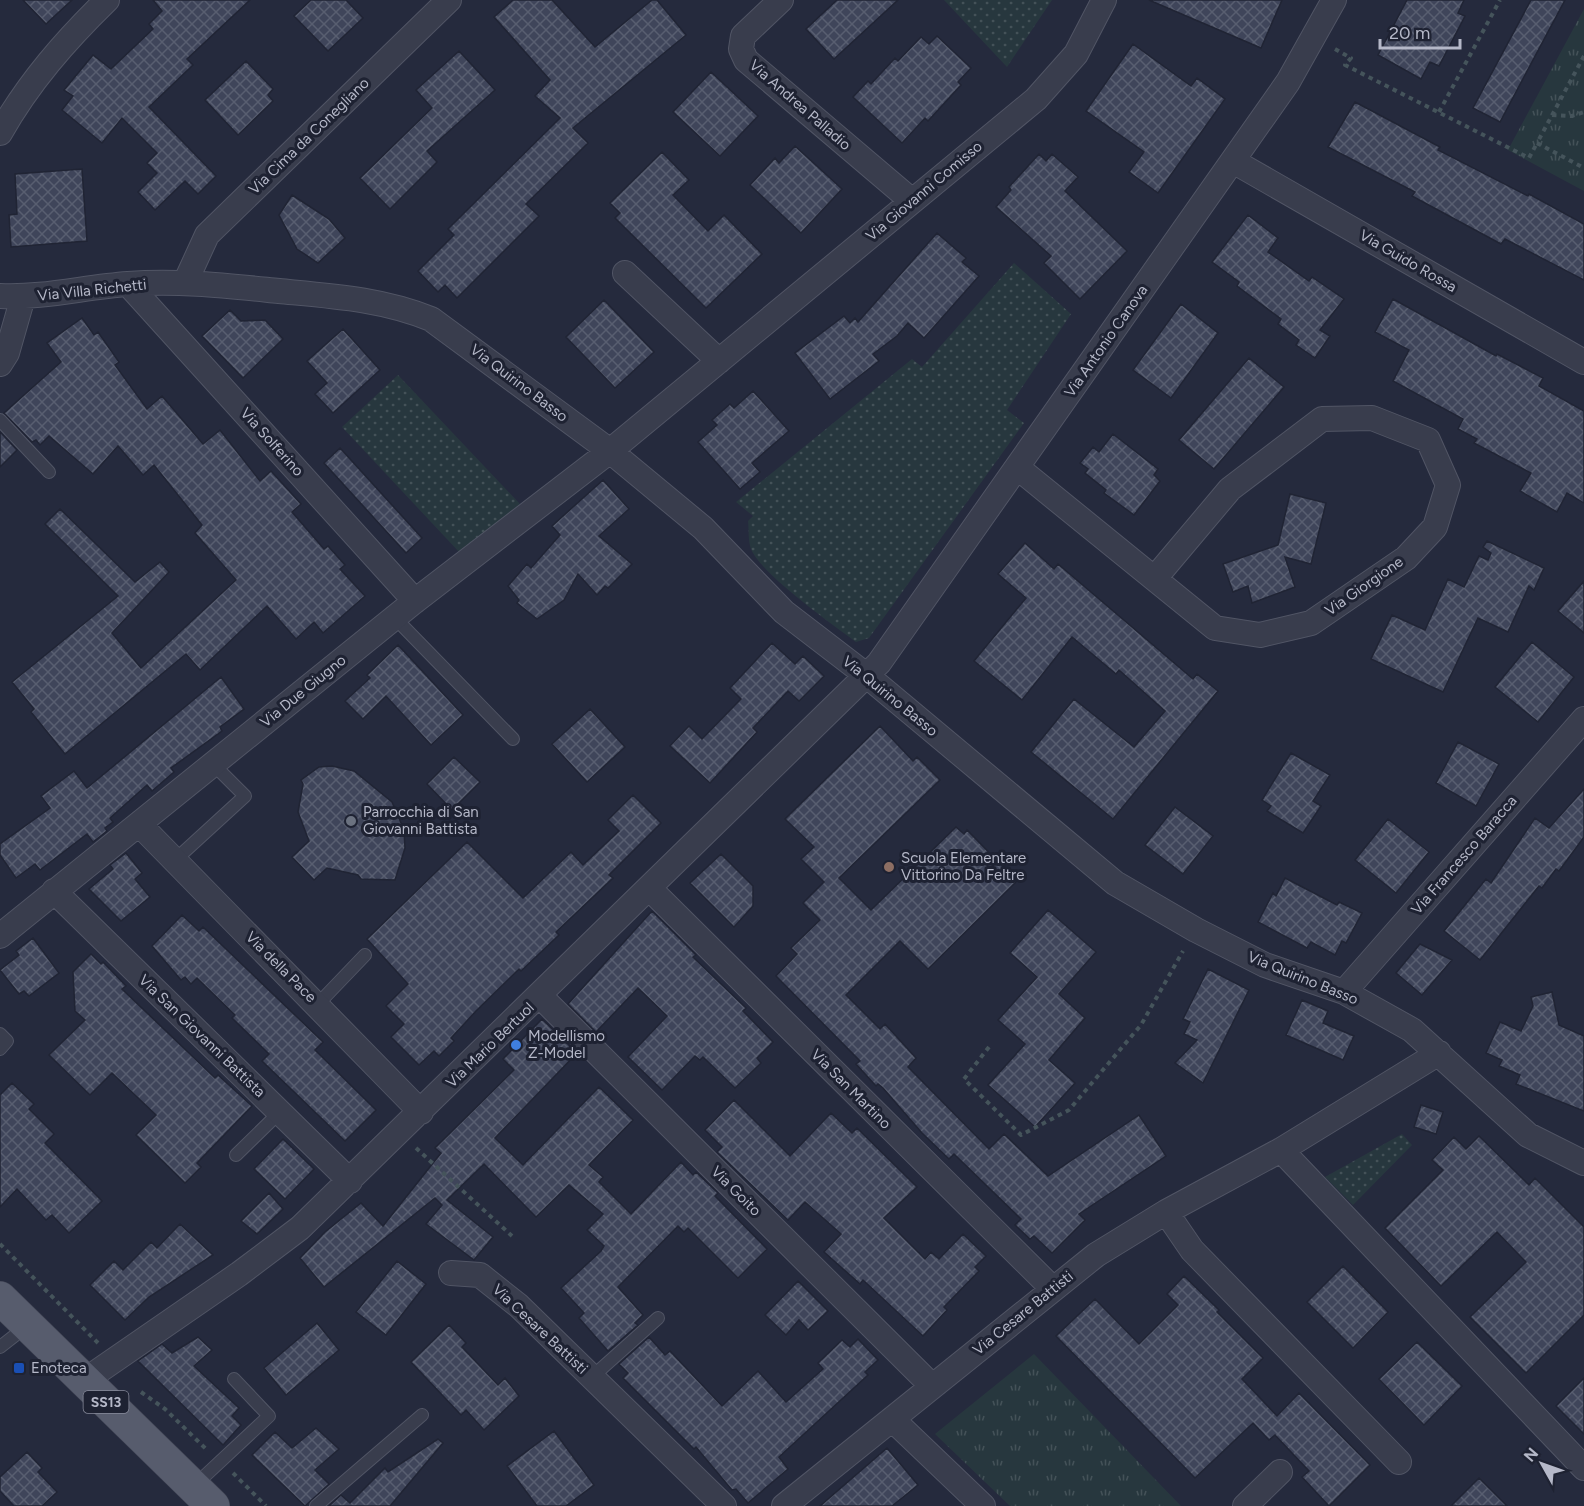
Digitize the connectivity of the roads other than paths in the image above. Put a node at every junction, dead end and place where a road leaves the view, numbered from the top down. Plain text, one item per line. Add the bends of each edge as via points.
1 (107, 0) edge
2 (449, 0) edge
3 (781, 0) edge
4 (1104, 0) edge
5 (1334, 0) edge
6 (0, 133) edge
7 (1233, 161) junction
8 (912, 201) junction
9 (625, 273) dead end
10 (185, 283) junction
11 (128, 284) junction
12 (12, 297) edge
13 (719, 361) junction
14 (1584, 362) edge
15 (0, 364) edge
16 (0, 420) edge
17 (610, 451) junction
18 (1018, 468) junction
19 (49, 472) dead end
20 (1155, 578) junction
21 (416, 600) junction
22 (394, 617) junction
23 (866, 675) junction
24 (1584, 719) edge
25 (513, 739) dead end
26 (213, 764) junction
27 (138, 824) junction
28 (174, 861) junction
29 (650, 888) junction
30 (54, 891) junction
31 (0, 936) edge
32 (365, 955) dead end
33 (1344, 992) junction
34 (540, 996) junction
35 (318, 1004) junction
36 (0, 1034) edge
37 (0, 1048) edge
38 (1439, 1053) junction
39 (280, 1112) junction
40 (422, 1112) junction
41 (1281, 1150) junction
42 (236, 1155) dead end
43 (1584, 1163) edge
44 (350, 1181) junction
45 (1166, 1212) junction
46 (451, 1273) dead end
47 (1053, 1289) junction
48 (0, 1298) edge
49 (658, 1317) dead end
50 (28, 1325) junction
51 (0, 1347) edge
52 (592, 1377) junction
53 (234, 1379) dead end
54 (84, 1381) junction
55 (932, 1386) junction
56 (422, 1416) dead end
57 (892, 1419) junction
58 (1399, 1462) dead end
59 (1584, 1468) edge
60 (1280, 1472) dead end
61 (203, 1496) edge
62 (316, 1506) edge
63 (724, 1506) edge
64 (784, 1506) edge
65 (983, 1506) edge
66 (1245, 1506) edge

1 - 6 street via 46,65 20,98
2 - 10 street, Via Cima da Conegliano via 207,235
3 - 8 street, Via Andrea Palladio via 742,36 741,49 746,60
4 - 8 street, Via Giovanni Comisso via 1076,54 1036,99
5 - 7 street, Via Antonio Canova via 1288,82
7 - 14 street, Via Guido Rossa
7 - 18 street, Via Antonio Canova
8 - 13 street, Via Giovanni Comisso
9 - 13 street
10 - 11 street, Via Villa Richetti
10 - 17 street, Via Quirino Basso via 371,300 404,308 431,319
11 - 12 street, Via Villa Richetti
11 - 21 street, Via Solferino
12 - 15 street via 7,353
13 - 17 street, Via Giovanni Comisso
16 - 19 lane
17 - 21 street, Via Due Giugno
17 - 23 street, Via Quirino Basso via 703,528 784,612
18 - 20 street, Via Giorgione
18 - 23 street, Via Antonio Canova via 879,663
20 - 20 street, Via Giorgione via 1215,628 1260,635 1311,623 1406,558 1435,527 1448,485 1428,440 1371,418 1322,419 1230,489
21 - 22 street, Via Due Giugno
22 - 25 lane
22 - 26 street, Via Due Giugno
23 - 29 street, Via Mario Bertuol
23 - 33 street, Via Quirino Basso via 1115,883 1265,965
24 - 33 street, Via Francesco Baracca
26 - 27 street, Via Due Giugno
26 - 28 lane via 245,796
27 - 28 street, Via della Pace
27 - 30 street, Via Due Giugno
28 - 35 street, Via della Pace
29 - 34 street, Via Mario Bertuol
29 - 47 street, Via San Martino
30 - 31 street, Via Due Giugno
30 - 39 street, Via San Giovanni Battista
32 - 35 lane
33 - 38 street, Via Quirino Basso via 1412,1029
34 - 40 street, Via Mario Bertuol
34 - 55 street, Via Goito
35 - 40 street, Via della Pace
36 - 37 lane via 7,1041
38 - 41 street, Via Cesare Battisti
38 - 43 street, Via Quirino Basso via 1528,1135
39 - 42 lane
39 - 44 street, Via San Giovanni Battista
40 - 44 street, Via Mario Bertuol
41 - 45 street, Via Cesare Battisti
41 - 59 street
44 - 54 street, Via Mario Bertuol via 300,1228 239,1274
45 - 47 street, Via Cesare Battisti via 1096,1254
45 - 58 street via 1192,1250
46 - 52 street, Via Cesare Battisti via 480,1275 519,1306
47 - 55 street, Via Cesare Battisti
48 - 50 main road, SS13
49 - 52 lane
50 - 51 lane
50 - 54 main road, SS13
52 - 63 street, Via Cesare Battisti
53 - 61 lane via 269,1416 220,1461
54 - 61 main road, SS13
55 - 57 street, Via Cesare Battisti
56 - 62 lane
57 - 64 street, Via Cesare Battisti
57 - 65 street
60 - 66 street

